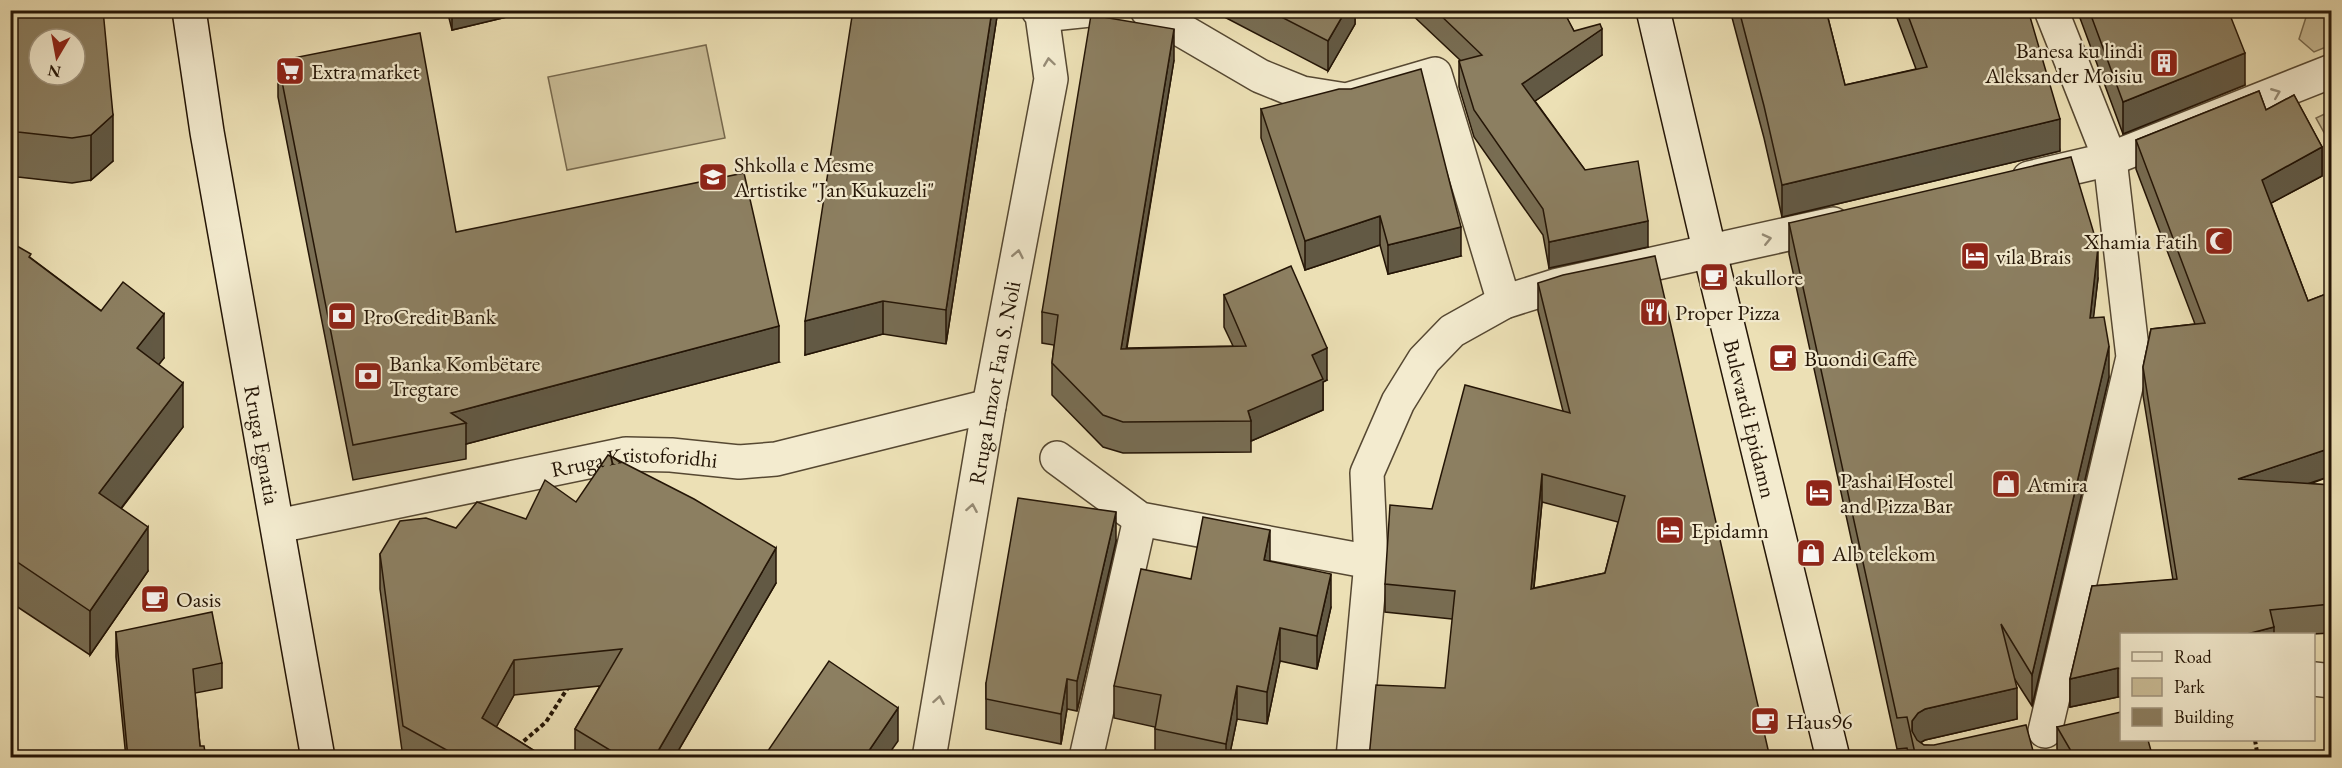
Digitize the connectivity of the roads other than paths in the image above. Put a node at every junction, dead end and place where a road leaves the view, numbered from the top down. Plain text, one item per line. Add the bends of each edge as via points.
1 (167, 10) edge
2 (189, 10) edge
3 (1090, 10) edge
4 (1147, 10) edge
5 (1653, 10) edge
6 (2051, 10) edge
7 (1040, 13) edge
8 (2331, 70) edge
9 (207, 132) junction
10 (2110, 159) junction
11 (1996, 186) edge
12 (1858, 218) edge
13 (1710, 253) junction
14 (1504, 302) junction
15 (989, 406) junction
16 (1057, 458) dead end
17 (1140, 519) junction
18 (278, 526) junction
19 (1371, 562) junction
20 (2315, 679) edge
21 (2331, 681) edge
22 (2078, 724) edge
23 (2045, 731) junction
24 (2011, 739) edge
25 (318, 758) edge
26 (929, 758) edge
27 (1086, 758) edge
28 (1353, 758) edge
29 (1833, 758) edge

1 - 9 street, Rruga Egnatia
2 - 9 street, Rruga Egnatia
3 - 7 street
4 - 14 street via 1260,76 1302,93 1346,99 1435,74
5 - 13 street, Bulevardi Epidamn
6 - 10 street
15 -> 7 street, Rruga Imzot Fan S. Noli via 1051,79
10 -> 8 street
9 - 18 street, Rruga Egnatia
10 - 11 street
10 - 23 street via 2133,357
13 -> 12 street
13 - 14 street via 1558,285
13 - 29 street, Bulevardi Epidamn
14 - 19 street via 1452,331 1424,360 1398,402 1367,473
15 - 18 street, Rruga Kristoforidhi via 776,459 739,462 626,454
26 -> 15 street, Rruga Imzot Fan S. Noli
16 - 17 street
17 - 19 street
17 - 27 street
18 - 25 street, Rruga Egnatia
19 - 28 street
20 - 21 street
22 - 23 street
23 - 24 street

